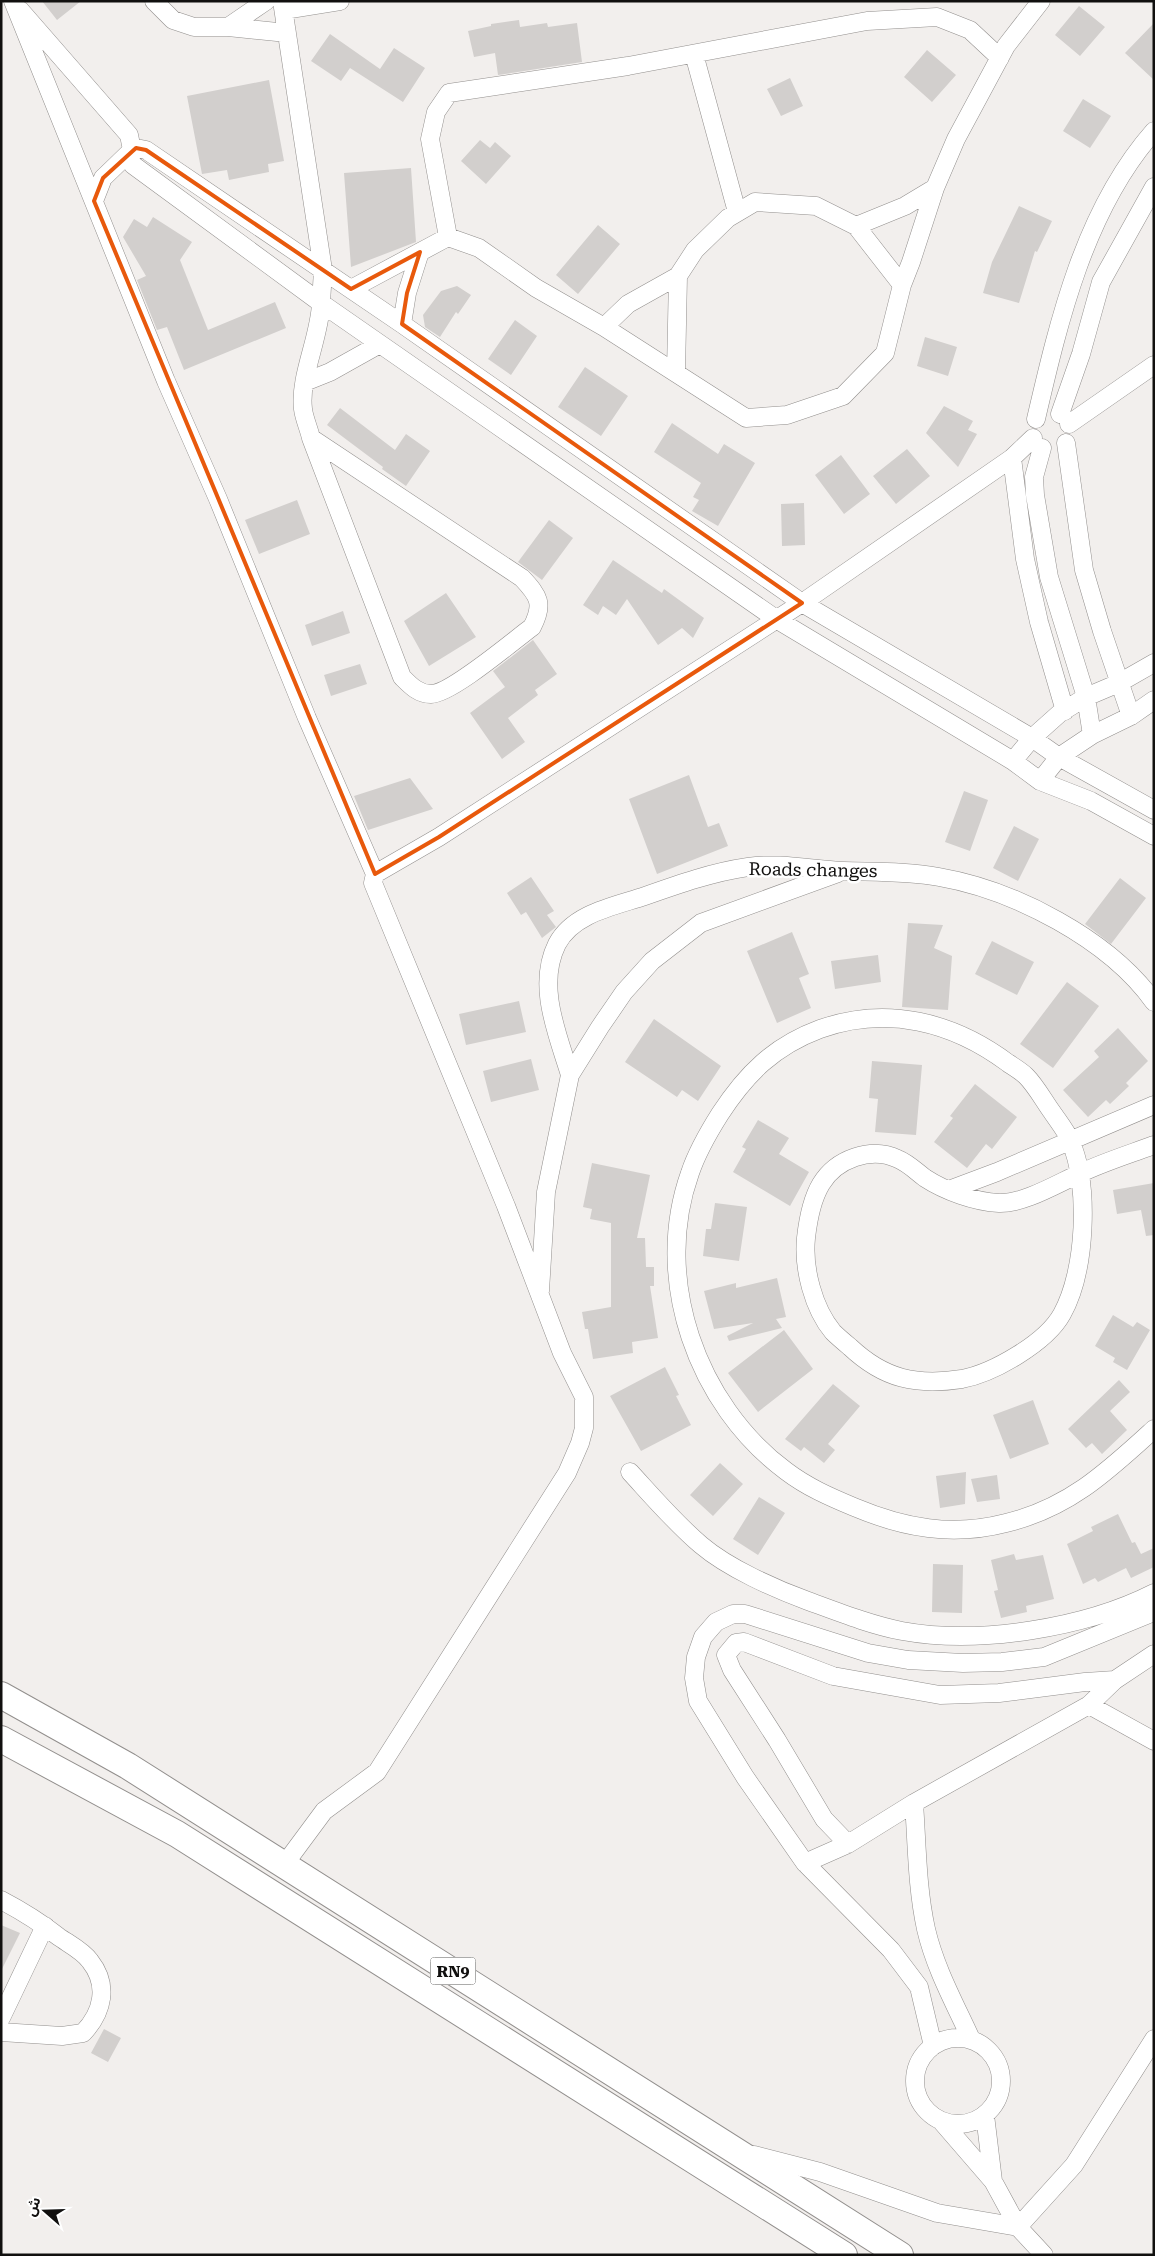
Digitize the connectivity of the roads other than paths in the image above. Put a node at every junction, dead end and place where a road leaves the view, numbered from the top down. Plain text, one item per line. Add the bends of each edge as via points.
1 (154, 1) edge
2 (266, 1) edge
3 (340, 1) edge
4 (1041, 1) edge
5 (13, 2) edge
6 (283, 6) edge
7 (228, 27) junction
8 (287, 33) junction
9 (694, 54) junction
10 (1000, 58) junction
11 (1154, 131) edge
12 (132, 150) junction
13 (1154, 187) edge
14 (935, 188) junction
15 (94, 201) junction
16 (737, 212) junction
17 (856, 226) junction
18 (448, 237) junction
19 (420, 252) junction
20 (323, 270) junction
21 (678, 276) junction
22 (902, 285) junction
23 (351, 289) junction
24 (321, 303) junction
25 (402, 324) junction
26 (604, 327) junction
27 (380, 344) junction
28 (1154, 365) edge
29 (676, 372) junction
30 (304, 382) junction
31 (1036, 419) junction
32 (1065, 419) junction
33 (311, 438) junction
34 (1037, 443) junction
35 (1066, 443) junction
36 (1012, 458) junction
37 (802, 603) junction
38 (776, 619) junction
39 (1154, 663) edge
40 (1119, 683) junction
41 (1086, 697) junction
42 (1154, 700) edge
43 (1065, 710) junction
44 (1131, 716) junction
45 (1092, 735) junction
46 (1032, 738) junction
47 (1059, 756) junction
48 (1013, 761) junction
49 (1040, 781) junction
50 (1154, 810) edge
51 (1154, 836) edge
52 (843, 871) junction
53 (375, 874) junction
54 (1154, 1002) edge
55 (570, 1075) junction
56 (1154, 1106) edge
57 (1070, 1140) junction
58 (1154, 1145) edge
59 (1079, 1174) junction
60 (949, 1190) junction
61 (540, 1298) junction
62 (1154, 1429) edge
63 (630, 1472) dead end
64 (1154, 1593) edge
65 (1154, 1612) edge
66 (1154, 1654) edge
67 (1115, 1680) junction
68 (1, 1695) edge
69 (1090, 1705) junction
70 (1, 1739) edge
71 (1154, 1742) edge
72 (914, 1803) junction
73 (848, 1844) junction
74 (805, 1863) junction
75 (284, 1864) junction
76 (1, 1900) edge
77 (45, 1926) junction
78 (1, 2018) edge
79 (1, 2032) edge
80 (1154, 2039) edge
81 (971, 2040) junction
82 (933, 2046) junction
83 (986, 2115) junction
84 (942, 2122) junction
85 (737, 2151) junction
86 (993, 2182) junction
87 (1018, 2227) junction
88 (844, 2255) edge
89 (900, 2255) edge
90 (1044, 2255) edge

1 - 7 street via 173,20 194,27
2 - 7 street
3 - 6 street
4 - 10 street
5 - 12 street via 129,135
5 - 15 street
6 - 8 street
7 - 8 street
8 - 20 street
9 - 10 street via 867,21 938,17 970,30
9 - 16 street
9 - 18 street via 449,93 436,112 430,139
10 - 14 street via 956,139
11 - 31 street via 1118,180 1086,246 1059,322
12 - 15 street via 103,178
12 - 20 street via 146,150
12 - 24 street via 130,158 133,164
13 - 32 street via 1102,282
14 - 17 street via 905,206
14 - 22 street
15 - 53 street via 166,381
16 - 17 street via 755,202 816,206
16 - 21 street via 695,250
17 - 22 street
18 - 19 street
18 - 26 street via 478,248 536,288
19 - 23 street
19 - 25 street via 406,293
20 - 23 street
20 - 24 street
21 - 26 street via 628,304
21 - 29 street
22 - 29 street via 885,353 843,396 787,415 746,418
23 - 25 street
24 - 27 street
24 - 30 street via 316,342
25 - 37 street
26 - 29 street
27 - 30 street via 330,372
27 - 38 street
28 - 32 street
30 - 33 street via 303,408
31 - 32 street via 1047,412
31 - 34 street via 1032,424
32 - 35 street via 1070,430
33 - 33 street via 402,677 415,690 432,694 455,684 532,627 539,614 540,601 522,578
34 - 35 street via 1055,450
34 - 36 street
34 - 41 street via 1034,477 1049,577
35 - 40 street via 1084,570
36 - 37 street
36 - 43 street via 1025,559 1039,622
37 - 38 street
37 - 46 street
38 - 48 street
38 - 53 street via 439,837
39 - 40 street
40 - 41 street
40 - 44 street
41 - 43 street
41 - 45 street
42 - 44 street
43 - 46 street
44 - 45 street
45 - 47 street
46 - 47 street
46 - 48 street
47 - 49 street
47 - 50 street
48 - 49 street
49 - 51 street via 1091,801
52 - 54 street, Roads changes via 878,870 939,877 1001,894 1075,930 1115,960
52 - 55 street via 701,923 652,962 624,992
52 - 55 street, Roads changes via 778,865 723,871 579,920 557,944 548,983 551,1008
53 - 61 street via 373,883 506,1206
55 - 61 street via 546,1192
56 - 57 street
57 - 59 street
57 - 60 street
57 - 62 street via 1026,1076 955,1030 915,1021 868,1018 819,1030 770,1056 738,1086 706,1137 689,1175 679,1216 677,1276 690,1338 709,1386 743,1431 782,1469 816,1490 901,1525 947,1530 1003,1524 1048,1510 1081,1492
58 - 59 street
59 - 60 street via 1054,1188 1003,1204
59 - 60 street via 1082,1242 1076,1276 1061,1316 1036,1343 976,1376 935,1383 896,1378 865,1361 830,1328 813,1295 805,1244 810,1211 821,1183 837,1166 855,1156 876,1154 898,1158 929,1181
61 - 75 street via 584,1397 584,1428 575,1458 377,1772 324,1812
63 - 64 street via 702,1546 750,1576 830,1609 902,1631 994,1636 1095,1616
65 - 74 street via 1044,1657 983,1662 908,1660 868,1653 746,1614 733,1614 716,1622 703,1637 696,1657 694,1678 698,1700
66 - 67 street
67 - 69 street
67 - 73 street via 999,1694 940,1695 833,1676 744,1642 736,1644 726,1655 732,1670 824,1819
68 - 75 highway, RN9 via 128,1766
69 - 71 street
69 - 72 street
70 - 88 highway, RN9 via 177,1834
72 - 73 street
72 - 81 street via 919,1889 926,1929 935,1958
73 - 74 street
74 - 82 street via 891,1950 919,1987
75 - 85 highway, RN9
76 - 77 street
77 - 78 street
77 - 79 street via 89,1960 98,1974 102,1992 98,2013 83,2033 72,2036
80 - 87 street via 1074,2165
81 - 82 street via 951,2038
81 - 83 street via 988,2050 999,2066 999,2092
82 - 84 street via 923,2055 914,2080 921,2105
83 - 84 street via 957,2125
83 - 86 street
84 - 86 street
85 - 87 street via 820,2172 937,2213
85 - 89 highway, RN9
86 - 87 street
87 - 90 street

